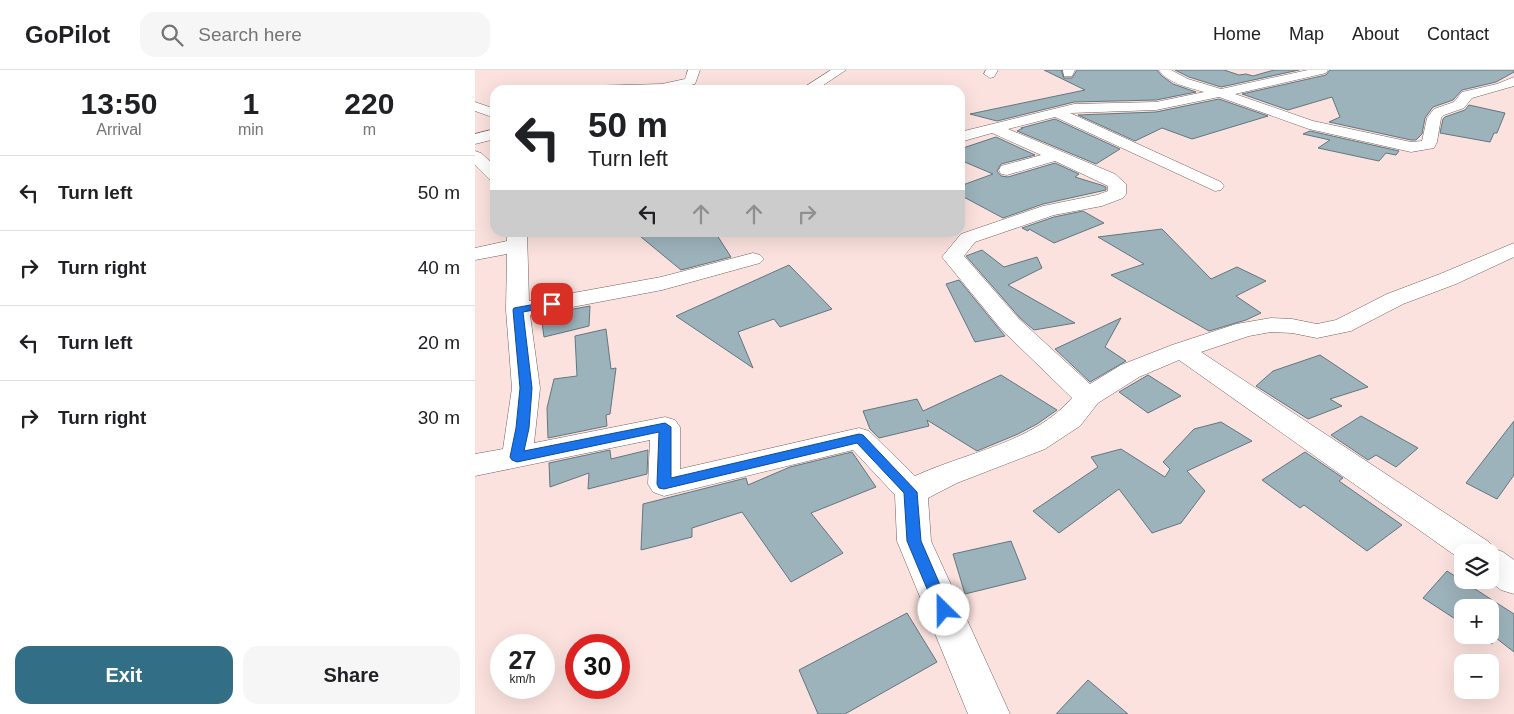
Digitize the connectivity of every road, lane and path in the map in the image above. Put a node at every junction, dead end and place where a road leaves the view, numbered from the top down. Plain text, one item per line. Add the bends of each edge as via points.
1 (694, 70) edge
2 (840, 70) edge
3 (1165, 70) edge
4 (1322, 70) edge
5 (1514, 81) edge
6 (678, 85) edge
7 (815, 85) edge
8 (1220, 92) junction
9 (475, 106) edge
10 (490, 112) edge
11 (1056, 112) junction
12 (994, 129) junction
13 (490, 135) edge
14 (965, 136) edge
15 (475, 139) edge
16 (1057, 155) junction
17 (475, 156) edge
18 (490, 170) edge
19 (1007, 170) dead end
20 (1215, 186) dead end
21 (517, 239) edge
22 (1514, 249) edge
23 (475, 254) edge
24 (753, 259) dead end
25 (518, 310) junction
26 (1181, 350) junction
27 (1088, 397) junction
28 (517, 457) junction
29 (475, 465) edge
30 (911, 492) junction
31 (1465, 544) edge
32 (1499, 568) edge
33 (1514, 579) edge
34 (989, 714) edge

1 - 6 street via 691,81
2 - 7 street
3 - 8 street via 1184,82
4 - 8 street
5 - 8 street via 1467,95 1459,106 1438,113 1430,143 1421,147 1401,146 1309,125
8 - 11 street via 1157,106 1085,106
9 - 10 street
11 - 12 street
11 - 20 street
12 - 14 street
12 - 16 street
13 - 15 street
16 - 19 street
16 - 27 street via 1109,178 1117,184 1117,194 994,228 968,238 953,257 1010,324
17 - 18 street
21 - 23 street
21 - 25 street
22 - 26 street via 1395,299 1342,326 1317,331 1271,325
24 - 25 street via 662,283
25 - 28 street via 526,388
26 - 27 street via 1130,372
26 - 31 street
27 - 30 street via 1070,419 1034,442 945,475
28 - 29 street
28 - 30 street via 665,427 664,484 859,438
30 - 34 street via 914,541
32 - 33 street

